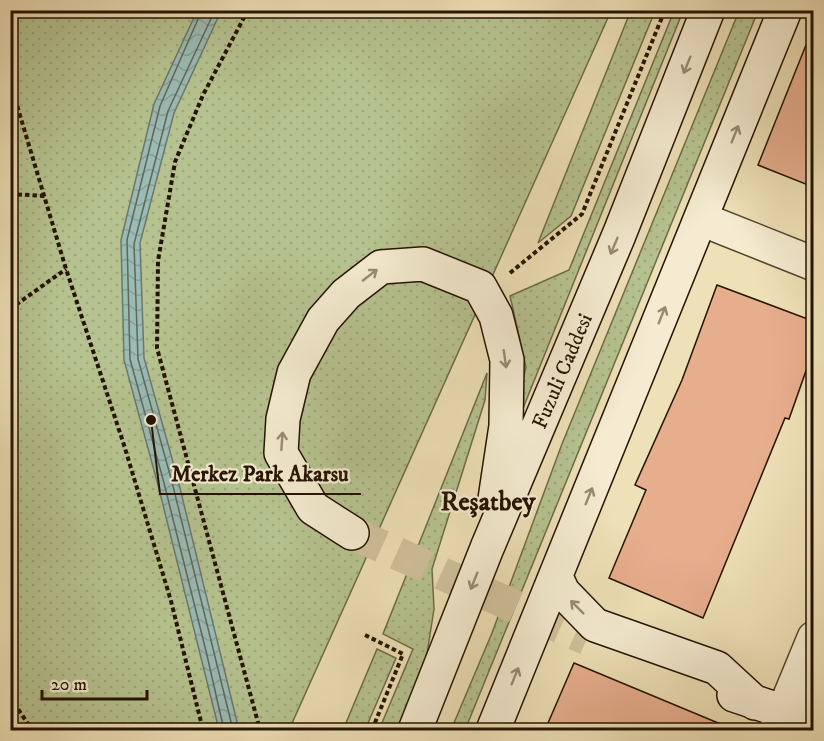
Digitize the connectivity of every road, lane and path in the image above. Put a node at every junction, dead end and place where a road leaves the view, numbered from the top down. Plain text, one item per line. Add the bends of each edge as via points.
1 (248, 10) edge
2 (665, 10) edge
3 (708, 10) edge
4 (785, 10) edge
5 (10, 77) edge
6 (10, 89) edge
7 (16, 102) junction
8 (10, 194) edge
9 (45, 196) junction
10 (701, 219) junction
11 (813, 264) edge
12 (66, 268) junction
13 (507, 275) dead end
14 (10, 309) edge
15 (352, 533) tunnel mouth
16 (487, 548) junction
17 (556, 577) junction
18 (365, 635) dead end
19 (813, 638) edge
20 (587, 639) tunnel mouth
21 (10, 697) edge
22 (782, 717) edge
23 (32, 730) edge
24 (203, 730) edge
25 (261, 730) edge
26 (372, 730) edge
27 (415, 730) edge
28 (493, 730) edge

1 - 25 path via 203,95 175,162 158,261 157,348
2 - 13 path via 582,214
3 -> 16 main road, Fuzuli Caddesi via 619,235
10 -> 4 main road
5 - 7 path
6 - 7 path
7 - 9 path
8 - 9 path
9 - 12 path
10 - 11 main road
17 -> 10 main road
12 - 14 path
12 - 24 path via 167,590
15 -> 16 main road via 313,508 281,453 283,419 294,373 323,320 346,294 381,267 423,264 480,288 495,316 507,360 506,426
16 -> 27 main road, Fuzuli Caddesi
22 -> 17 main road via 717,668 595,625 562,592
28 -> 17 main road
18 - 26 path via 403,654
19 - 22 main road
20 - 22 main road
21 - 23 path

